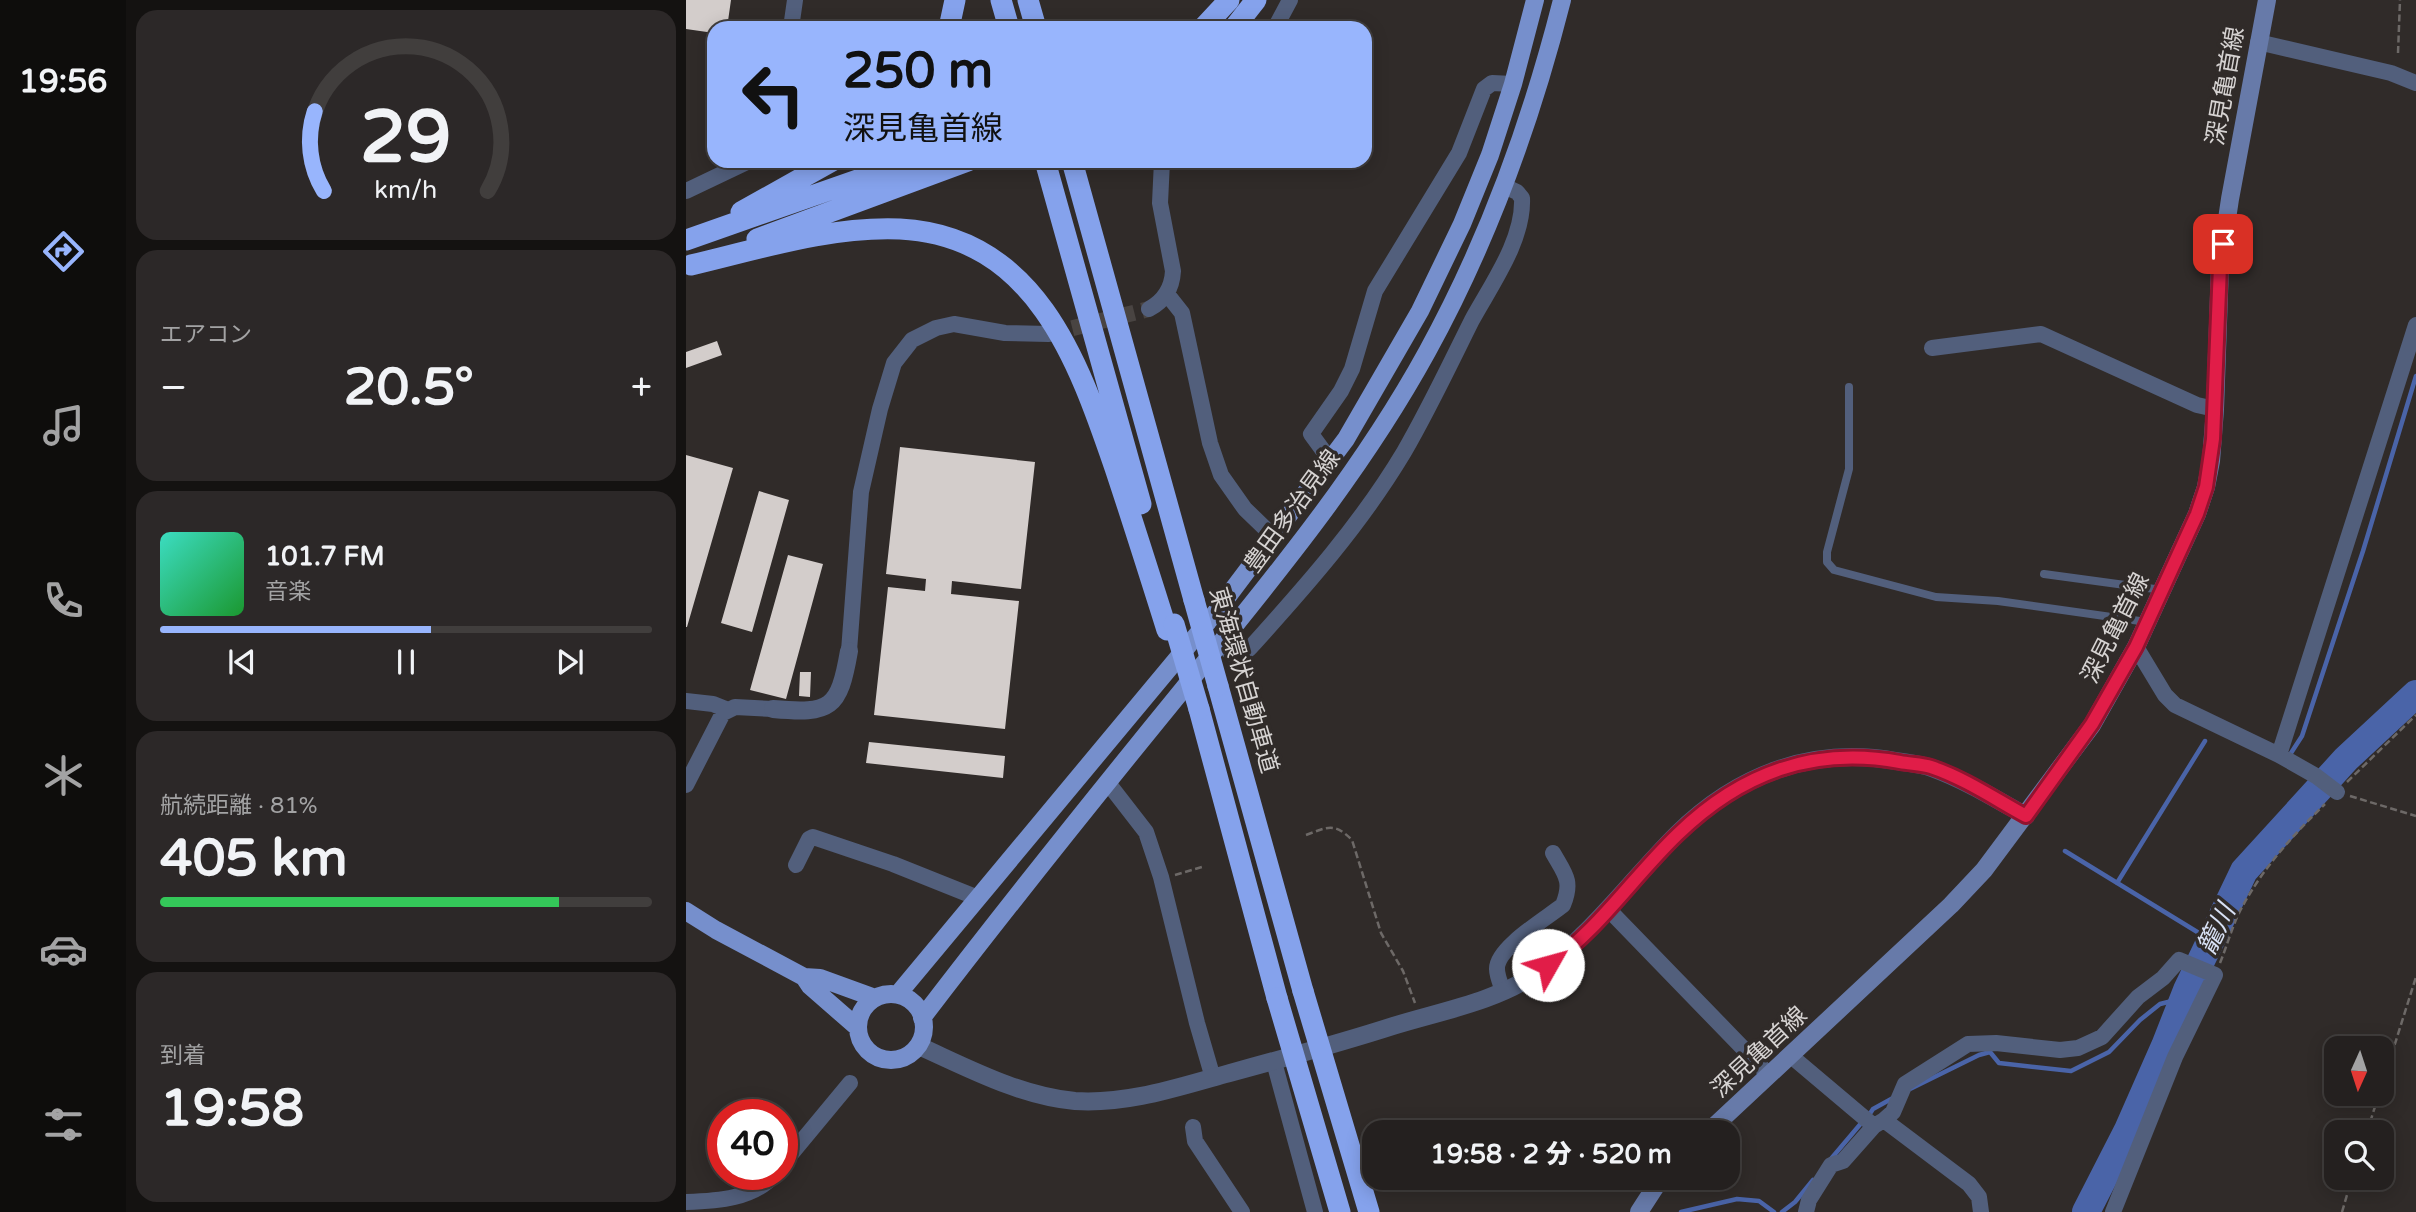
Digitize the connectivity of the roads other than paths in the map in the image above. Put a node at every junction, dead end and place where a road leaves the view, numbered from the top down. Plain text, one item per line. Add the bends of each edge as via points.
1 (795, 0) edge
2 (955, 0) edge
3 (1001, 0) edge
4 (1028, 0) edge
5 (1042, 0) edge
6 (1229, 0) edge
7 (1256, 0) edge
8 (1290, 0) edge
9 (1535, 0) edge
10 (1562, 0) edge
11 (2267, 0) edge
12 (792, 21) edge
13 (950, 21) edge
14 (1007, 21) edge
15 (1034, 21) edge
16 (1048, 21) edge
17 (1210, 21) edge
18 (1240, 21) edge
19 (1279, 21) edge
20 (2258, 42) junction
21 (2416, 83) edge
22 (1513, 84) junction
23 (734, 168) edge
24 (819, 168) edge
25 (892, 168) edge
26 (949, 168) edge
27 (1047, 168) edge
28 (1074, 168) edge
29 (1087, 168) edge
30 (1161, 168) edge
31 (1504, 186) junction
32 (686, 191) edge
33 (686, 240) edge
34 (689, 266) edge
35 (1167, 294) junction
36 (1149, 309) tunnel mouth
37 (2416, 325) edge
38 (1049, 334) tunnel mouth
39 (1932, 348) dead end
40 (1136, 387) junction
41 (1850, 387) dead end
42 (2215, 409) junction
43 (1330, 460) junction
44 (1274, 537) junction
45 (2044, 574) dead end
46 (2162, 590) junction
47 (2147, 622) junction
48 (1171, 627) junction
49 (1221, 643) junction
50 (2136, 647) junction
51 (849, 651) joint
52 (686, 701) edge
53 (773, 709) joint
54 (728, 710) junction
55 (2279, 755) junction
56 (1108, 783) junction
57 (686, 785) edge
58 (2334, 791) road end
59 (2026, 816) junction
60 (1553, 853) dead end
61 (796, 865) dead end
62 (978, 898) junction
63 (1609, 910) junction
64 (686, 911) edge
65 (804, 977) junction
66 (1503, 991) junction
67 (898, 994) junction
68 (875, 998) junction
69 (922, 1018) junction
70 (857, 1027) junction
71 (919, 1046) junction
72 (1791, 1056) junction
73 (1274, 1062) junction
74 (1768, 1074) junction
75 (1213, 1078) junction
76 (850, 1083) dead end
77 (1875, 1119) junction
78 (1720, 1120) edge
79 (1193, 1127) dead end
80 (798, 1146) edge
81 (754, 1190) edge
82 (1653, 1190) edge
83 (686, 1202) edge
84 (1242, 1212) edge
85 (1315, 1212) edge
86 (1340, 1212) edge
87 (1369, 1212) edge
88 (1639, 1212) edge
89 (1806, 1212) edge
90 (1981, 1212) edge
91 (2113, 1212) edge

1 - 12 street
2 - 13 highway
3 - 14 highway
4 - 15 highway
5 - 16 highway
6 - 17 highway
7 - 18 highway
8 - 19 street
9 - 22 main road, 豊田多治見線
10 - 31 main road, 豊田多治見線
11 - 20 main road, 深見亀首線
20 - 21 street
20 - 42 main road, 深見亀首線 via 2220,266
22 - 43 main road, 豊田多治見線 via 1490,155 1442,269 1382,380
22 - 43 street via 1492,83 1484,89 1460,153 1375,291 1352,369 1311,434
23 - 32 street
24 - 33 highway
25 - 33 highway
26 - 34 highway
27 - 48 highway
28 - 40 highway, 東海環状自動車道
29 - 40 highway
30 - 35 street via 1160,203 1173,271
31 - 49 main road, 豊田多治見線 via 1451,305 1379,431 1321,515
31 - 49 street via 1517,192 1523,205 1511,243 1403,453 1309,583 1250,648 1232,654
34 - 48 highway via 808,238 877,229 924,231 988,255 1041,303 1068,347
35 - 36 street
35 - 44 street via 1181,313 1221,475 1245,509
37 - 55 street
38 - 51 street via 1005,333 954,324 912,340 894,363 861,492
39 - 42 street via 2041,334
40 - 87 highway, 東海環状自動車道, bridge
41 - 47 lane via 1849,469 1827,552 1827,562 1835,570 1936,597
42 - 46 main road, 深見亀首線 via 2206,487
43 - 44 main road, 豊田多治見線
44 - 62 main road, 豊田多治見線
45 - 46 lane
46 - 47 main road, 深見亀首線
47 - 50 main road, 深見亀首線
48 - 86 highway, bridge via 1205,732
49 - 56 main road, 豊田多治見線
50 - 55 street via 2175,705
50 - 59 main road, 深見亀首線 via 2092,724
51 - 53 street via 840,689 826,707
52 - 54 street
53 - 54 street via 743,706
54 - 57 street via 719,717
55 - 58 street
56 - 69 main road, 豊田多治見線
56 - 75 street via 1146,832
59 - 63 street via 1931,767 1870,757 1787,765 1753,778 1716,801 1678,834
59 - 72 main road, 深見亀首線 via 1951,905
60 - 66 street via 1569,881 1567,895 1563,905 1500,955 1497,969
61 - 62 street via 813,837
62 - 67 main road, 豊田多治見線
63 - 66 street via 1563,955
63 - 74 street
64 - 65 main road
65 - 68 main road via 820,978
65 - 70 main road
66 - 73 street
67 - 68 main road
67 - 69 main road via 917,1007
68 - 70 main road via 861,1012
69 - 71 main road
70 - 71 main road via 862,1044 879,1058 901,1059
71 - 75 street via 1022,1090 1074,1101 1155,1094
72 - 74 main road, 深見亀首線
72 - 77 street
73 - 75 street
73 - 85 street
74 - 78 main road, 深見亀首線
76 - 80 street
77 - 89 street via 1843,1161 1831,1166
77 - 90 street via 1969,1184 1979,1197
77 - 91 street via 1905,1084 1968,1044 2060,1050 2102,1037 2179,960 2216,975 2175,1057
79 - 84 street via 1195,1141
81 - 83 street via 729,1199
82 - 88 main road

